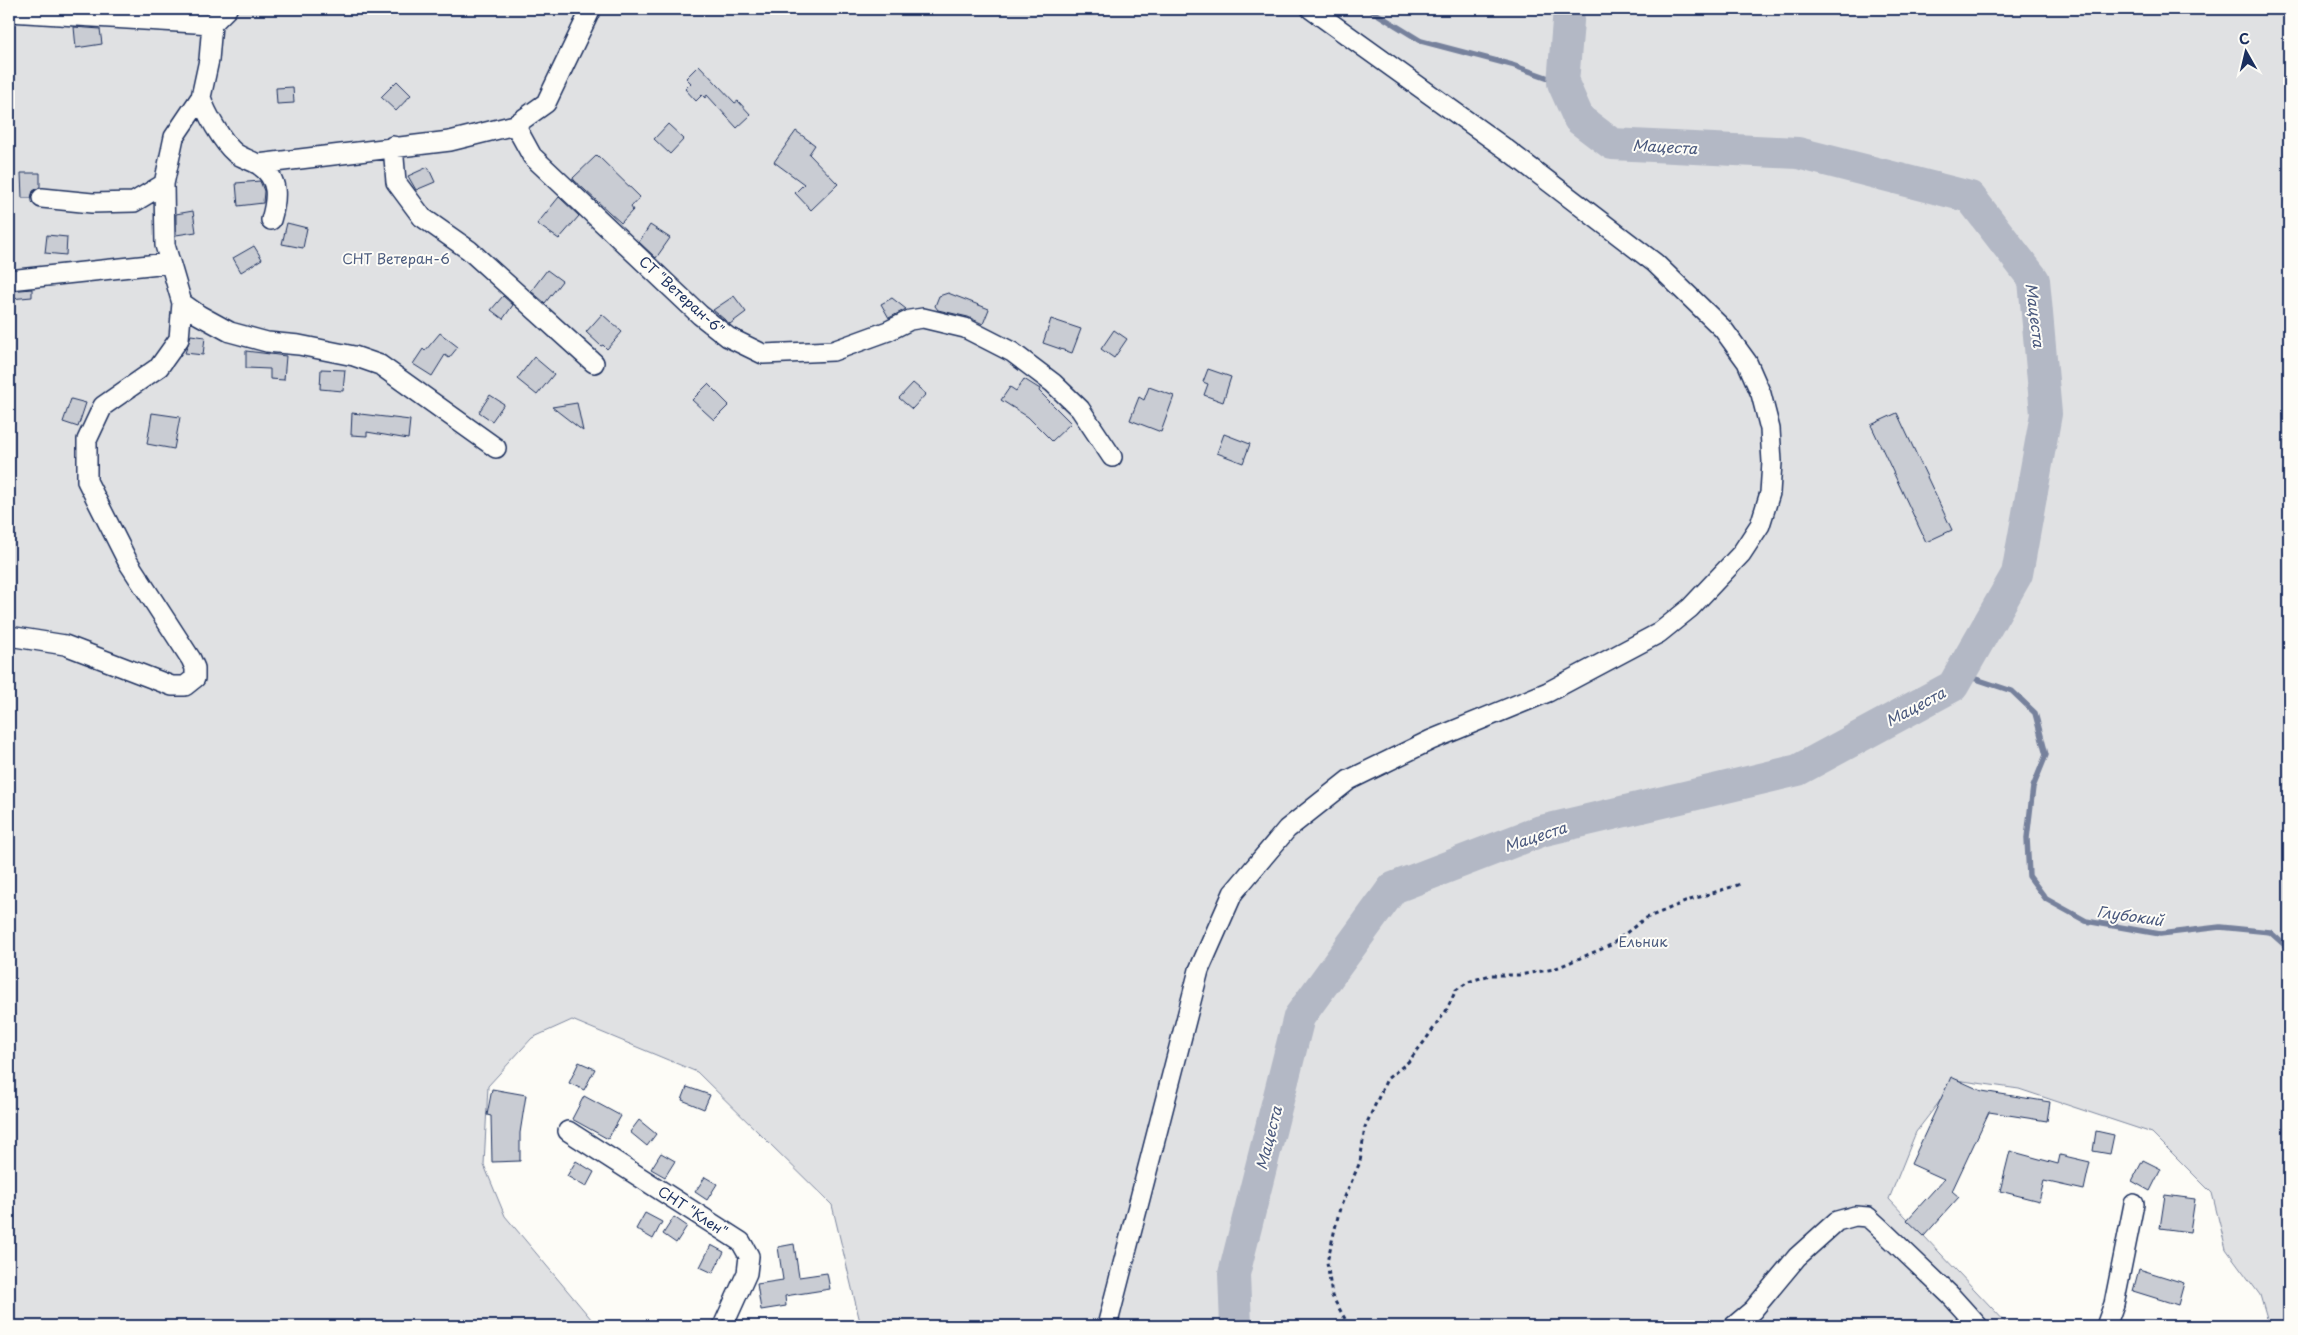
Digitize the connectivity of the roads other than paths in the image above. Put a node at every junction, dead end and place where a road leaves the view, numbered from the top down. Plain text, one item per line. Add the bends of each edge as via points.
1 (227, 9) edge
2 (591, 9) edge
3 (1311, 9) edge
4 (9, 12) edge
5 (212, 24) junction
6 (201, 97) junction
7 (514, 125) junction
8 (393, 146) junction
9 (258, 164) junction
10 (164, 184) junction
11 (42, 198) dead end
12 (271, 220) dead end
13 (168, 263) junction
14 (9, 280) edge
15 (182, 303) junction
16 (594, 363) dead end
17 (496, 448) dead end
18 (1112, 457) dead end
19 (9, 636) edge
20 (568, 1131) dead end
21 (2134, 1204) dead end
22 (723, 1326) edge
23 (1107, 1326) edge
24 (1734, 1326) edge
25 (1978, 1326) edge
26 (2106, 1326) edge

1 - 5 street
2 - 7 street via 546,103
3 - 23 street via 1506,149 1655,263 1723,329 1747,362 1761,394 1771,438 1770,493 1760,525 1741,554 1690,608 1659,633 1548,692 1431,740 1349,780 1287,829 1233,893 1199,970
4 - 5 street
5 - 6 street
6 - 9 street via 206,112 233,151
6 - 10 street via 174,137
7 - 8 street via 450,141
7 - 18 street, СТ "Ветеран-6" via 532,156 700,315 728,337 763,354 790,353 833,351 910,320 923,318 965,328 1012,352 1053,383 1080,409
8 - 9 street via 352,154
8 - 16 street via 396,182 422,217 469,250
9 - 12 street via 274,185 277,198
10 - 11 street via 134,202 92,203
10 - 13 street via 163,220
13 - 14 street
13 - 15 street
15 - 17 street via 230,332 267,342 354,356 380,365
15 - 19 street via 179,339 159,367 103,406 87,440 87,481 128,562 191,659 195,678 186,686 172,686 66,646
20 - 22 street, СНТ "Клен" via 741,1242 749,1256 747,1273
21 - 26 street via 2114,1304
24 - 25 street via 1753,1310 1797,1257 1837,1221 1855,1216 1868,1217 1881,1228

